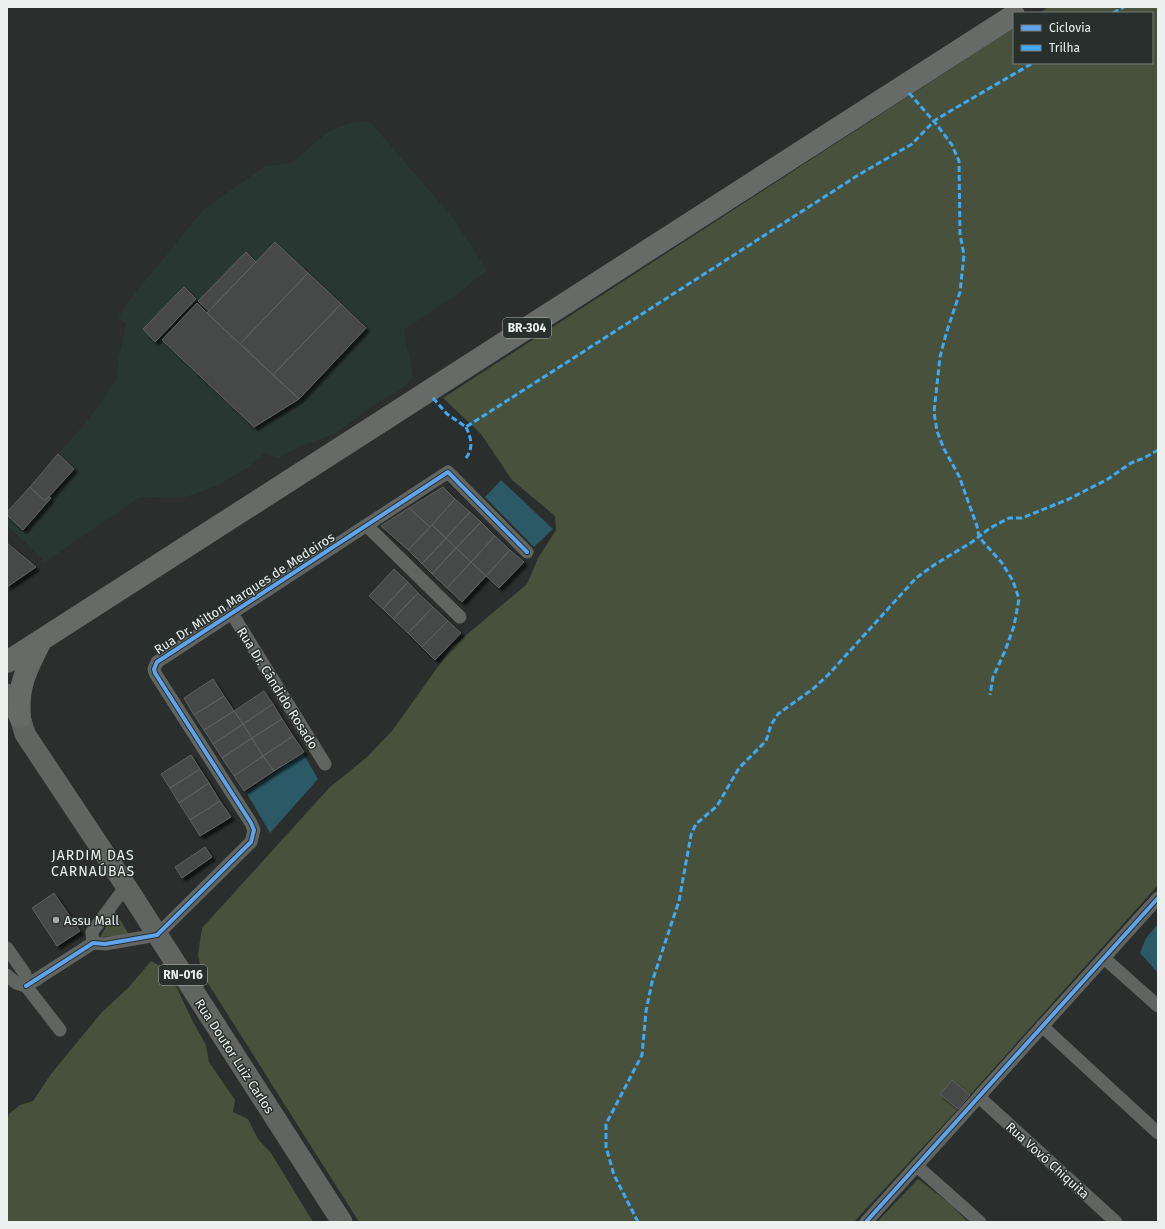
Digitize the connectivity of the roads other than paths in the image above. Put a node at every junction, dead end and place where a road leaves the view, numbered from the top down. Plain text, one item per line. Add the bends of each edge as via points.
1 (1013, 16) edge
2 (367, 526) junction
3 (527, 552) dead end
4 (231, 612) junction
5 (460, 618) dead end
6 (41, 641) junction
7 (7, 662) edge
8 (7, 694) edge
9 (14, 724) edge
10 (325, 764) dead end
11 (126, 886) junction
12 (1158, 898) edge
13 (157, 935) junction
14 (93, 943) junction
15 (7, 948) edge
16 (1104, 958) junction
17 (7, 975) edge
18 (26, 986) junction
19 (1158, 1006) edge
20 (1042, 1026) junction
21 (60, 1030) dead end
22 (979, 1098) junction
23 (1158, 1133) edge
24 (917, 1166) junction
25 (339, 1220) edge
26 (866, 1222) edge
27 (980, 1222) edge
28 (1116, 1222) edge

1 - 6 highway, BR-304
2 - 3 street, Rua Dr. Milton Marques de Medeiros via 448,472
2 - 4 street, Rua Dr. Milton Marques de Medeiros
2 - 5 street
4 - 10 street, Rua Dr. Cândido Rosado
4 - 13 street, Rua Dr. Milton Marques de Medeiros via 157,662 154,669 251,823 253,835 251,842
6 - 7 highway, BR-304
6 - 9 highway via 29,663 20,690
8 - 9 main road, Rua Doutor Luiz Carlos
9 - 11 main road, Rua Doutor Luiz Carlos / RN-016
11 - 13 main road, Rua Doutor Luiz Carlos / RN-016
11 - 14 street via 92,932
12 - 16 street
13 - 14 street via 105,944
13 - 25 main road, Rua Doutor Luiz Carlos / RN-016
14 - 18 street
15 - 18 street via 25,974
16 - 19 street
16 - 20 street
17 - 18 street via 16,983
18 - 21 street
20 - 22 street
20 - 23 street
22 - 24 street
22 - 28 street, Rua Vovó Chiquita
24 - 26 street
24 - 27 street

